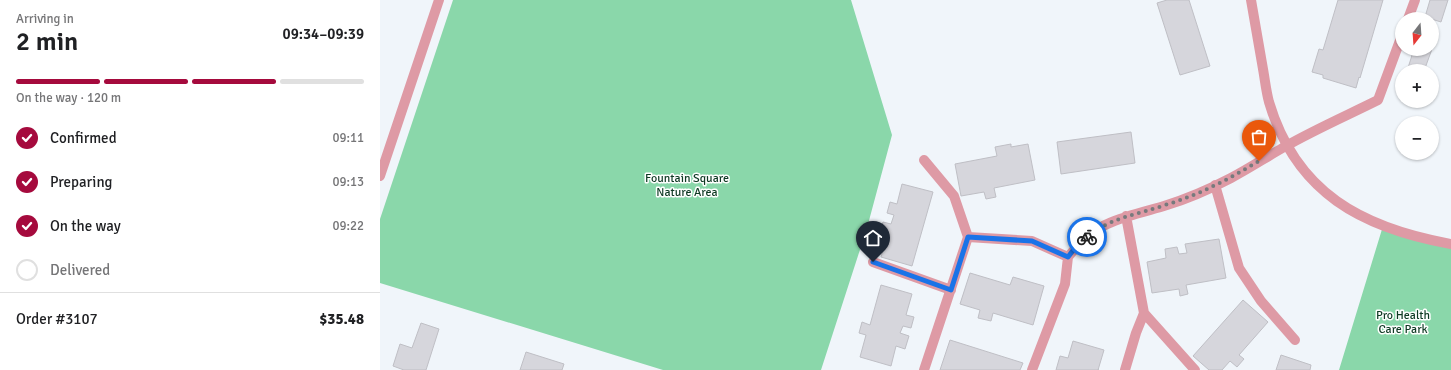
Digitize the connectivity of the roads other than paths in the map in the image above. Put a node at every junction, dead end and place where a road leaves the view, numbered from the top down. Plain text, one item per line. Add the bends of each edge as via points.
1 (438, 0) edge
2 (1251, 0) edge
3 (1414, 0) edge
4 (1410, 12) edge
5 (1395, 54) edge
6 (1286, 146) junction
7 (924, 160) dead end
8 (380, 176) edge
9 (1215, 186) junction
10 (1126, 216) junction
11 (968, 237) junction
12 (1451, 244) edge
13 (1068, 257) junction
14 (873, 262) dead end
15 (951, 290) junction
16 (1144, 313) junction
17 (1295, 340) dead end
18 (924, 370) edge
19 (1032, 370) edge
20 (1125, 370) edge
21 (1195, 370) edge

1 - 8 street
2 - 6 street via 1268,100
3 - 4 street
5 - 6 street via 1378,100
6 - 9 street
6 - 12 street via 1320,188 1354,213 1383,226
7 - 11 street via 954,196
9 - 10 street via 1164,206
9 - 17 street via 1239,268 1261,301
10 - 13 street via 1094,231 1078,244
10 - 16 street
11 - 13 street via 1032,241
11 - 15 street
13 - 19 street via 1065,284
14 - 15 street
15 - 18 street
16 - 20 street
16 - 21 street

